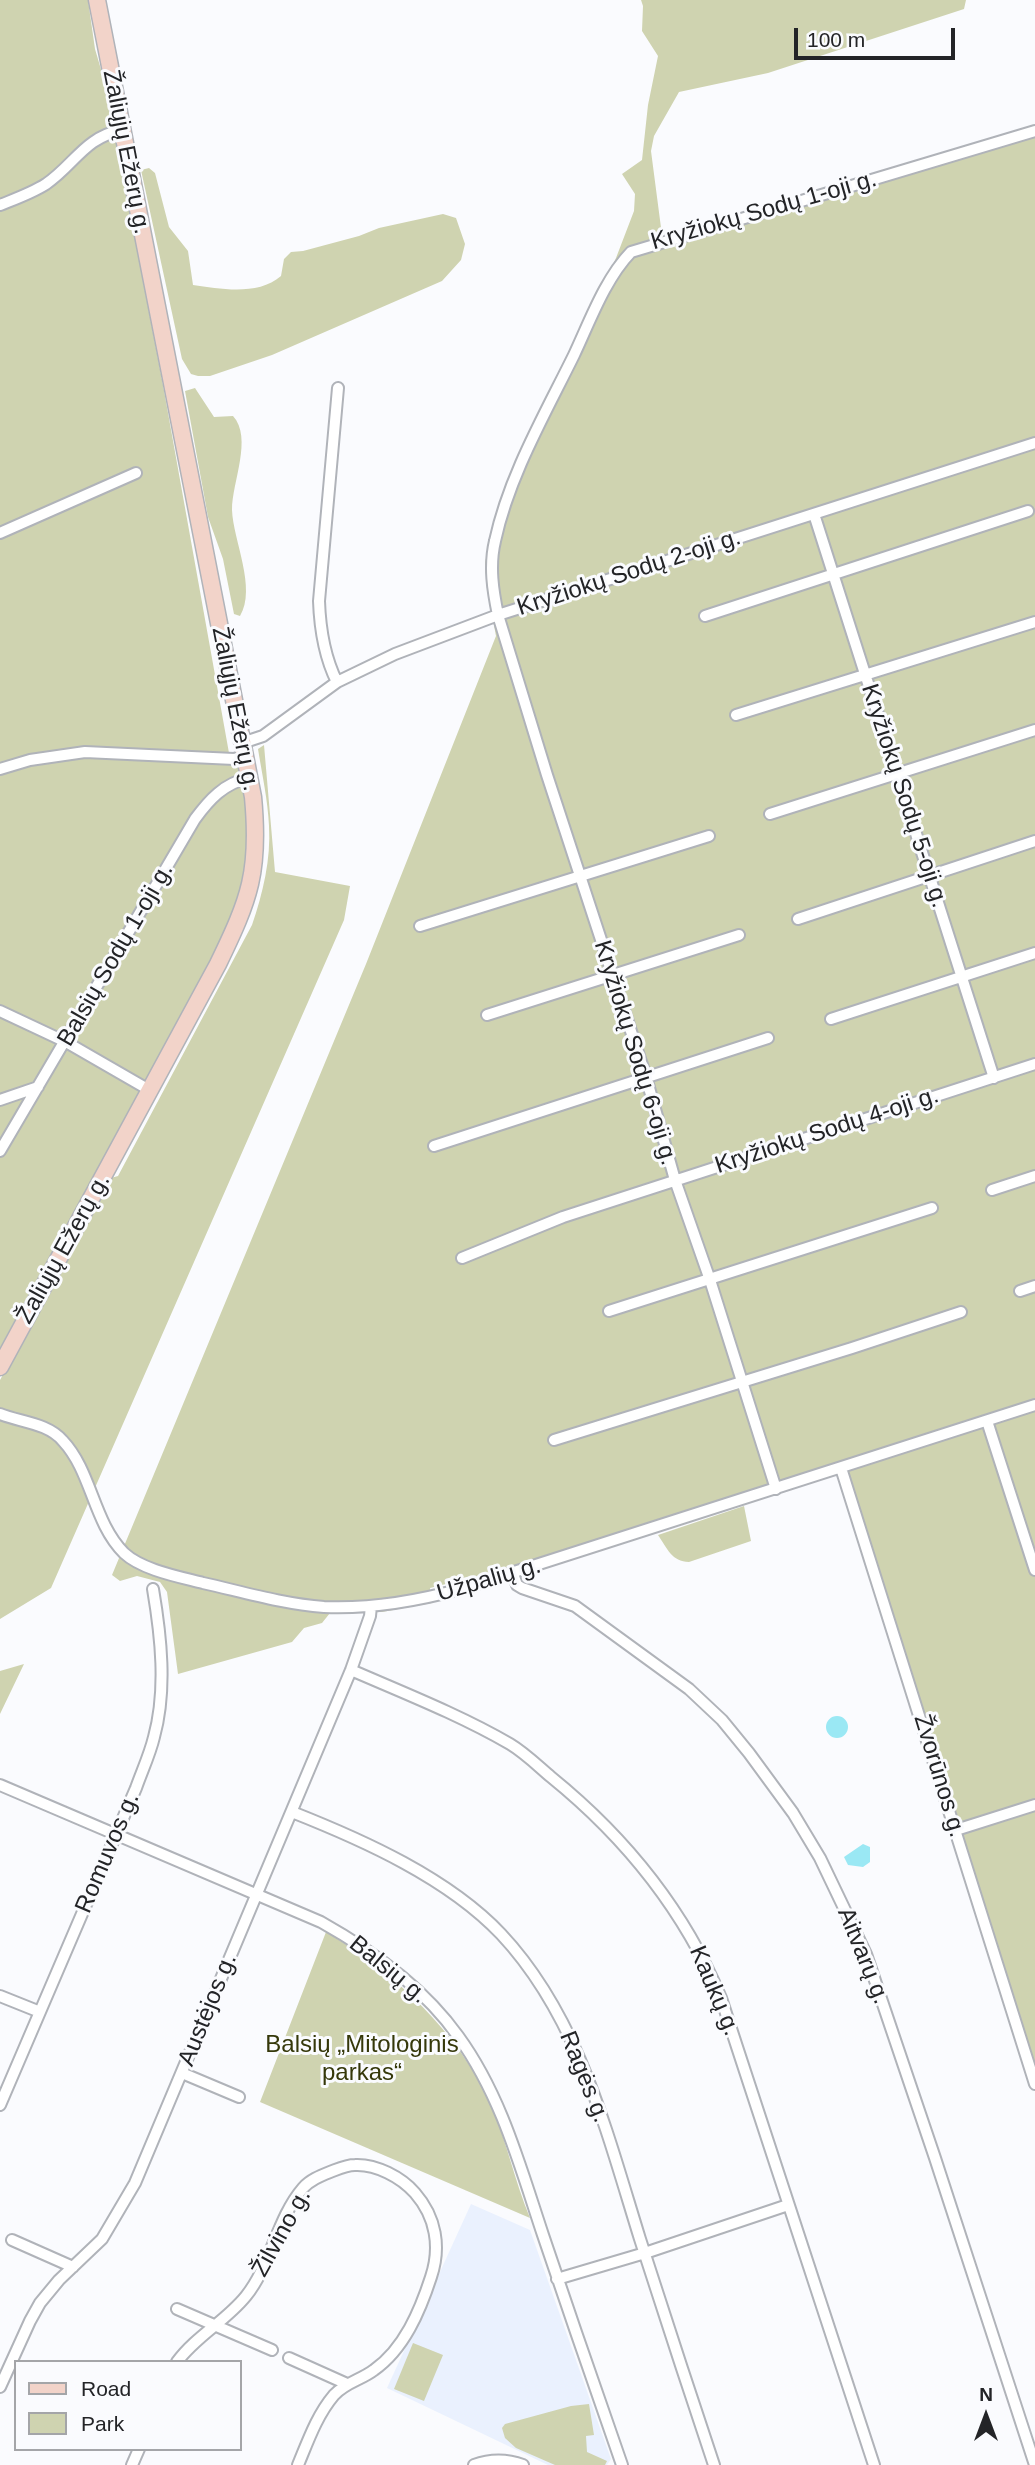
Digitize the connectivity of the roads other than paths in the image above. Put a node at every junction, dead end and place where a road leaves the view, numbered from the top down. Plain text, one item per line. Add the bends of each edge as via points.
1 (97, 0) edge
2 (122, 130) junction
3 (1035, 131) edge
4 (0, 205) edge
5 (338, 388) dead end
6 (1035, 443) edge
7 (136, 473) dead end
8 (1028, 511) dead end
9 (814, 514) junction
10 (0, 533) edge
11 (833, 576) junction
12 (498, 615) junction
13 (705, 616) dead end
14 (1035, 622) edge
15 (865, 675) junction
16 (337, 682) junction
17 (736, 715) dead end
18 (1035, 730) edge
19 (243, 750) junction
20 (0, 769) edge
21 (897, 774) junction
22 (249, 778) junction
23 (770, 814) dead end
24 (709, 836) dead end
25 (1035, 841) edge
26 (580, 875) junction
27 (929, 876) junction
28 (798, 919) dead end
29 (420, 926) dead end
30 (739, 935) dead end
31 (1035, 953) edge
32 (612, 977) junction
33 (962, 977) junction
34 (0, 1010) edge
35 (487, 1015) dead end
36 (831, 1019) dead end
37 (768, 1038) dead end
38 (65, 1042) junction
39 (1035, 1064) edge
40 (646, 1077) junction
41 (994, 1078) junction
42 (38, 1087) junction
43 (151, 1091) junction
44 (0, 1100) edge
45 (434, 1146) dead end
46 (0, 1151) edge
47 (1035, 1176) edge
48 (675, 1180) junction
49 (992, 1190) dead end
50 (932, 1208) dead end
51 (463, 1258) dead end
52 (710, 1280) junction
53 (1035, 1286) edge
54 (1020, 1291) dead end
55 (608, 1311) dead end
56 (961, 1312) dead end
57 (0, 1367) edge
58 (741, 1381) junction
59 (1035, 1405) edge
60 (0, 1414) edge
61 (987, 1421) junction
62 (554, 1440) dead end
63 (841, 1468) junction
64 (776, 1489) junction
65 (1035, 1570) edge
66 (513, 1574) junction
67 (153, 1589) dead end
68 (371, 1606) junction
69 (351, 1670) junction
70 (0, 1785) edge
71 (1035, 1805) edge
72 (292, 1812) junction
73 (956, 1830) junction
74 (115, 1834) junction
75 (257, 1893) junction
76 (0, 1996) edge
77 (40, 2012) junction
78 (182, 2073) junction
79 (1035, 2084) edge
80 (239, 2096) dead end
81 (0, 2105) edge
82 (788, 2205) junction
83 (12, 2240) dead end
84 (645, 2253) junction
85 (73, 2267) junction
86 (558, 2279) junction
87 (177, 2309) dead end
88 (216, 2325) junction
89 (272, 2350) dead end
90 (289, 2358) dead end
91 (179, 2360) edge
92 (347, 2384) junction
93 (0, 2388) edge
94 (298, 2465) edge
95 (474, 2465) edge
96 (523, 2465) edge
97 (622, 2465) edge
98 (714, 2465) edge
99 (874, 2465) edge
100 (1034, 2465) edge

1 - 2 main road, Žaliųjų Ežerų g.
2 - 4 street via 102,135 47,183
2 - 19 main road, Žaliųjų Ežerų g.
3 - 12 street, Kryžiokų Sodų 1-oji g. via 631,252 602,296 513,484 494,544 493,590
5 - 16 street via 319,601 321,634
6 - 9 street, Kryžiokų Sodų 2-oji g.
7 - 10 street
8 - 11 street
9 - 11 street, Kryžiokų Sodų 5-oji g.
9 - 12 street, Kryžiokų Sodų 2-oji g.
11 - 13 street
11 - 15 street, Kryžiokų Sodų 5-oji g.
12 - 16 street, Kryžiokų Sodų 2-oji g. via 395,654
12 - 26 street, Kryžiokų Sodų 6-oji g.
14 - 15 street
15 - 17 street
15 - 21 street, Kryžiokų Sodų 5-oji g.
16 - 19 street, Kryžiokų Sodų 2-oji g.
18 - 21 street
19 - 20 street via 234,760 85,752
19 - 22 main road, Žaliųjų Ežerų g.
21 - 23 street
21 - 27 street, Kryžiokų Sodų 5-oji g.
22 - 38 street, Balsių Sodų 1-oji g. via 214,795 195,819
22 - 43 main road, Žaliųjų Ežerų g. via 256,848 248,894 218,964
24 - 26 street
25 - 27 street
26 - 29 street
26 - 32 street, Kryžiokų Sodų 6-oji g.
27 - 28 street
27 - 33 street, Kryžiokų Sodų 5-oji g.
30 - 32 street
31 - 33 street
32 - 35 street
32 - 40 street, Kryžiokų Sodų 6-oji g.
33 - 36 street
33 - 41 street, Kryžiokų Sodų 5-oji g.
34 - 38 street
37 - 40 street
38 - 42 street, Balsių Sodų 1-oji g.
38 - 43 street
39 - 41 street, Kryžiokų Sodų 4-oji g.
40 - 45 street
40 - 48 street, Kryžiokų Sodų 6-oji g.
41 - 48 street, Kryžiokų Sodų 4-oji g.
42 - 44 street
42 - 46 street, Balsių Sodų 1-oji g.
43 - 57 main road, Žaliųjų Ežerų g.
47 - 49 street
48 - 51 street, Kryžiokų Sodų 4-oji g. via 563,1217
48 - 52 street, Kryžiokų Sodų 6-oji g.
50 - 52 street
52 - 55 street
52 - 58 street, Kryžiokų Sodų 6-oji g.
53 - 54 street
56 - 58 street
58 - 62 street
58 - 64 street, Kryžiokų Sodų 6-oji g.
59 - 61 street, Užpalių g.
60 - 68 street, Užpalių g. via 39,1425 63,1440 102,1521 125,1553 154,1569 286,1601
61 - 63 street, Užpalių g.
61 - 65 street
63 - 64 street, Užpalių g.
63 - 73 street, Žvorūnos g.
64 - 66 street, Užpalių g.
66 - 68 street, Užpalių g. via 437,1596
66 - 100 street, Aitvarų g. via 522,1588 575,1606 689,1689 750,1753 820,1858 866,1954
67 - 74 street, Romuvos g. via 161,1671 158,1719
68 - 69 street, Austėjos g.
69 - 72 street, Austėjos g.
69 - 82 street, Kaukų g. via 513,1746 570,1792 654,1881 695,1942 721,1998
70 - 74 street, Balsių g.
71 - 73 street
72 - 75 street, Austėjos g.
72 - 84 street, Ragės g. via 372,1847 452,1892 520,1957 550,1998 585,2074
73 - 79 street, Žvorūnos g.
74 - 75 street, Balsių g.
74 - 77 street, Romuvos g.
75 - 78 street, Austėjos g.
75 - 86 street, Balsių g. via 321,1922 366,1950 414,1988 457,2034 507,2127
76 - 77 street
77 - 81 street, Romuvos g.
78 - 80 street
78 - 85 street, Austėjos g. via 118,2214 102,2239
82 - 84 street
82 - 99 street, Kaukų g.
83 - 85 street
84 - 86 street
84 - 98 street, Ragės g.
85 - 93 street, Austėjos g. via 40,2303
86 - 97 street, Balsių g.
87 - 88 street
88 - 89 street
88 - 91 street, Žilvino g.
88 - 92 street, Žilvino g. via 256,2282 304,2187 347,2165 366,2164 387,2173 404,2183 423,2204 436,2235 432,2276 394,2353
90 - 92 street
92 - 94 street, Žilvino g. via 325,2407
95 - 96 street via 491,2460

